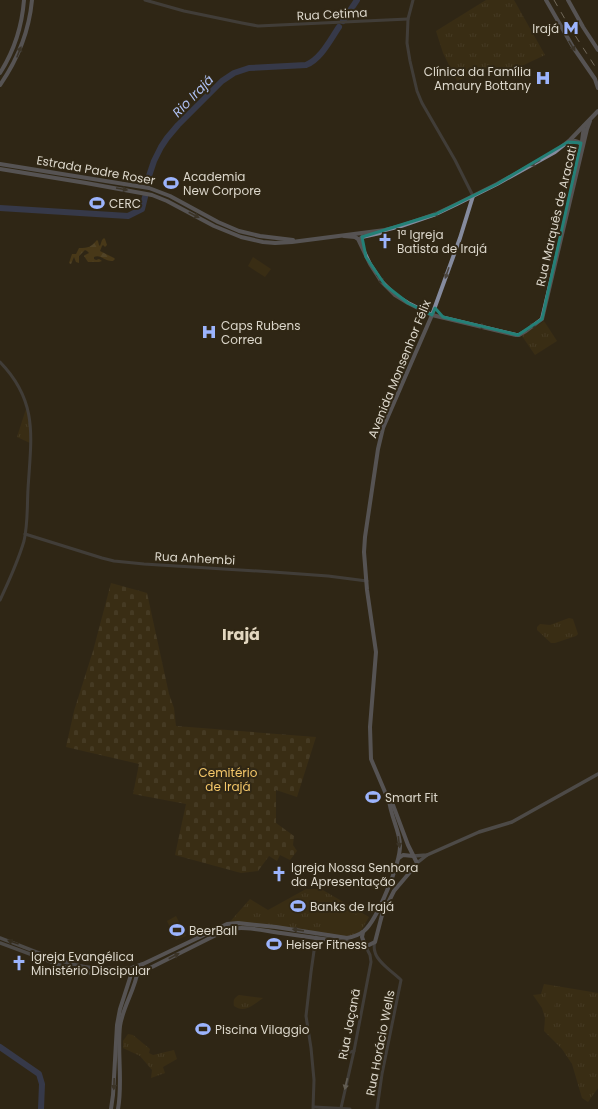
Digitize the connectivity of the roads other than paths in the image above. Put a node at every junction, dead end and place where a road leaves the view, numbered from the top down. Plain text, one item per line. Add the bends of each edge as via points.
1 (24, 0) edge
2 (32, 0) edge
3 (145, 0) edge
4 (413, 0) edge
5 (546, 0) edge
6 (568, 0) edge
7 (408, 19) junction
8 (598, 50) edge
9 (0, 73) edge
10 (0, 85) edge
11 (598, 88) edge
12 (596, 114) edge
13 (584, 125) junction
14 (568, 142) junction
15 (582, 145) junction
16 (0, 164) edge
17 (0, 169) edge
18 (473, 196) junction
19 (385, 230) junction
20 (338, 236) junction
21 (299, 241) junction
22 (361, 245) junction
23 (436, 306) junction
24 (432, 315) junction
25 (442, 317) junction
26 (429, 323) junction
27 (0, 362) edge
28 (25, 534) junction
29 (367, 581) junction
30 (0, 600) edge
31 (598, 774) edge
32 (388, 799) junction
33 (392, 816) junction
34 (400, 822) junction
35 (426, 855) junction
36 (413, 856) junction
37 (398, 858) junction
38 (417, 863) junction
39 (363, 932) junction
40 (317, 933) junction
41 (0, 938) edge
42 (316, 938) junction
43 (375, 942) junction
44 (0, 943) edge
45 (364, 945) junction
46 (376, 955) junction
47 (370, 956) junction
48 (380, 961) junction
49 (371, 962) junction
50 (139, 966) junction
51 (132, 968) junction
52 (138, 972) junction
53 (129, 974) junction
54 (354, 1050) junction
55 (340, 1051) dead end
56 (314, 1108) edge
57 (341, 1108) edge
58 (111, 1109) edge
59 (118, 1109) edge
60 (350, 1109) edge
61 (377, 1109) edge

1 - 9 main road via 18,37
10 -> 2 main road via 20,52
3 - 7 street, Rua Cetima via 258,26
4 - 7 street
5 -> 11 main road
6 - 8 main road
7 - 18 street via 408,50 417,91
12 - 13 main road
12 - 15 main road, Rua Marquês de Aracati via 588,126
13 - 14 main road
13 - 15 main road
14 - 15 main road via 575,141
14 -> 18 main road via 555,152
25 -> 15 main road, Rua Marquês de Aracati via 518,335 542,319
16 - 21 main road, Estrada Padre Roser via 149,188 239,231
17 -> 21 main road, Estrada Padre Roser via 152,195 214,226 250,240 275,243
18 -> 19 main road, Estrada Padre Roser via 436,214
18 -> 23 main road, Avenida Monsenhor Félix
19 - 20 main road, Estrada Padre Roser
19 - 22 main road via 362,237
20 - 21 main road, Estrada Padre Roser
20 - 22 main road via 355,237
22 -> 24 main road via 381,282 408,303
23 - 24 main road, Avenida Monsenhor Félix
23 - 25 main road
24 - 25 main road
24 - 26 main road, Avenida Monsenhor Félix
25 - 26 main road via 433,315
26 - 29 main road, Avenida Monsenhor Félix via 381,436 365,538
27 - 28 street via 16,382 30,416 31,445
28 - 29 street, Rua Anhembi via 114,561
28 - 30 street via 20,554
29 - 32 main road, Avenida Monsenhor Félix via 376,652 370,751 374,768
31 - 35 main road via 512,822 479,832
32 - 33 main road, Avenida Monsenhor Félix
32 - 34 main road, Avenida Monsenhor Félix
33 - 34 main road
33 -> 37 main road, Avenida Monsenhor Félix via 399,839
34 - 36 main road, Avenida Monsenhor Félix
35 - 36 main road
35 - 38 main road
36 - 37 main road via 403,855
36 - 38 main road, Avenida Monsenhor Félix
37 - 39 main road, Avenida Monsenhor Félix via 379,909
38 - 43 main road via 392,894 382,915
39 - 40 main road via 351,938
39 - 45 main road
40 - 42 street
40 -> 50 main road via 238,923 227,924
51 -> 41 main road via 76,966
42 - 45 main road
52 -> 42 main road via 231,928
42 - 56 street via 306,1016 314,1080
43 - 45 main road
43 - 46 street
44 - 53 main road via 73,970
45 - 47 street, Rua Jaçanã
46 - 47 street
46 - 48 street
47 - 49 street, Rua Jaçanã
48 - 49 street
48 - 61 street, Rua Horácio Wells via 401,980
49 - 54 street, Rua Jaçanã
50 - 51 main road
50 - 52 main road
51 - 53 main road
52 - 53 main road
52 - 59 main road via 120,1027
53 -> 58 main road via 117,1025
54 - 55 street via 347,1053
54 -> 57 street, Rua Jaçanã
56 - 57 street
57 - 60 street

